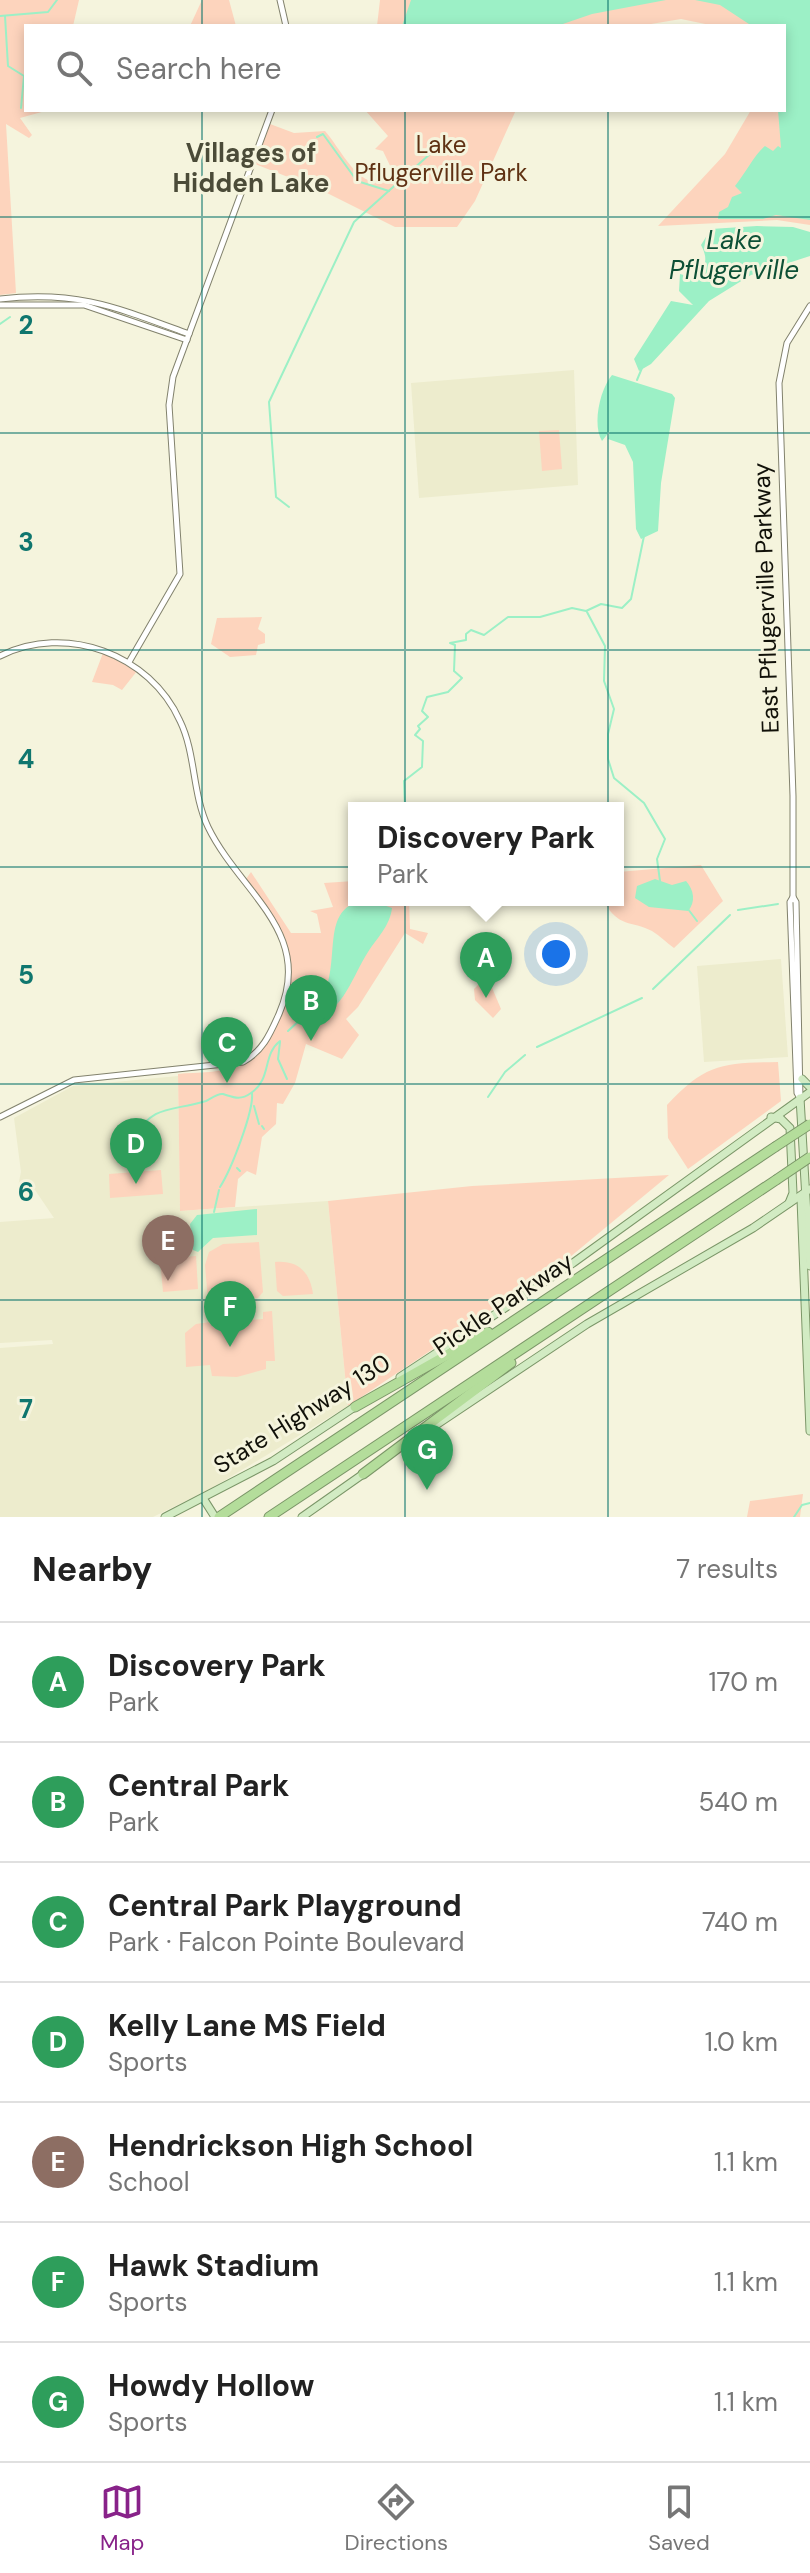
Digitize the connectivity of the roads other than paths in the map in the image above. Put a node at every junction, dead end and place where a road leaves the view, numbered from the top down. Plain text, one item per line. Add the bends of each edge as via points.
1 (280, 0) edge
2 (286, 24) edge
3 (271, 112) edge
4 (0, 299) edge
5 (0, 305) edge
6 (810, 306) edge
7 (188, 337) junction
8 (0, 656) edge
9 (129, 662) junction
10 (793, 897) junction
11 (792, 967) junction
12 (800, 1009) junction
13 (802, 1079) junction
14 (810, 1090) edge
15 (800, 1098) junction
16 (0, 1117) edge
17 (771, 1117) junction
18 (810, 1124) edge
19 (810, 1157) edge
20 (807, 1191) edge
21 (788, 1204) junction
22 (802, 1215) junction
23 (810, 1266) edge
24 (807, 1283) edge
25 (613, 1289) junction
26 (553, 1295) junction
27 (810, 1406) edge
28 (355, 1407) junction
29 (810, 1431) edge
30 (363, 1474) junction
31 (203, 1498) junction
32 (165, 1517) edge
33 (217, 1517) edge
34 (269, 1517) edge
35 (302, 1517) edge

1 - 2 street
3 - 7 street
4 - 7 street via 95,300
5 - 7 street via 84,305
6 - 10 street, East Pflugerville Parkway via 787,343 779,383
7 - 9 street via 169,396 180,574
8 - 9 street via 60,643 100,649
9 - 16 street via 161,691 180,721 208,827 287,948 287,995 264,1044 243,1062 74,1080
10 - 11 street, East Pflugerville Parkway
10 - 12 street, East Pflugerville Parkway
11 - 12 street
11 - 15 street, East Pflugerville Parkway
12 - 13 street, East Pflugerville Parkway
13 - 14 main road
13 - 15 street, East Pflugerville Parkway
14 - 15 main road, State Highway 130
15 - 17 main road, State Highway 130
15 - 20 main road, East Pflugerville Parkway
17 - 21 main road via 790,1128 793,1193
17 - 28 main road, State Highway 130 via 585,1255
18 - 26 highway, Pickle Parkway, bridge
19 - 25 highway, Pickle Parkway, bridge
20 - 21 main road
20 - 22 main road, East Pflugerville Parkway via 801,1199
20 - 23 main road, East Pflugerville Parkway
21 - 22 main road
21 - 30 main road via 587,1324
22 - 24 main road, East Pflugerville Parkway
24 - 27 main road, East Pflugerville Parkway
25 - 30 highway
25 - 34 highway, Pickle Parkway
26 - 28 highway
26 - 33 highway, Pickle Parkway
27 - 29 main road, East Pflugerville Parkway
28 - 31 main road, State Highway 130 via 273,1461
30 - 35 main road
31 - 32 main road, State Highway 130
31 - 33 main road

